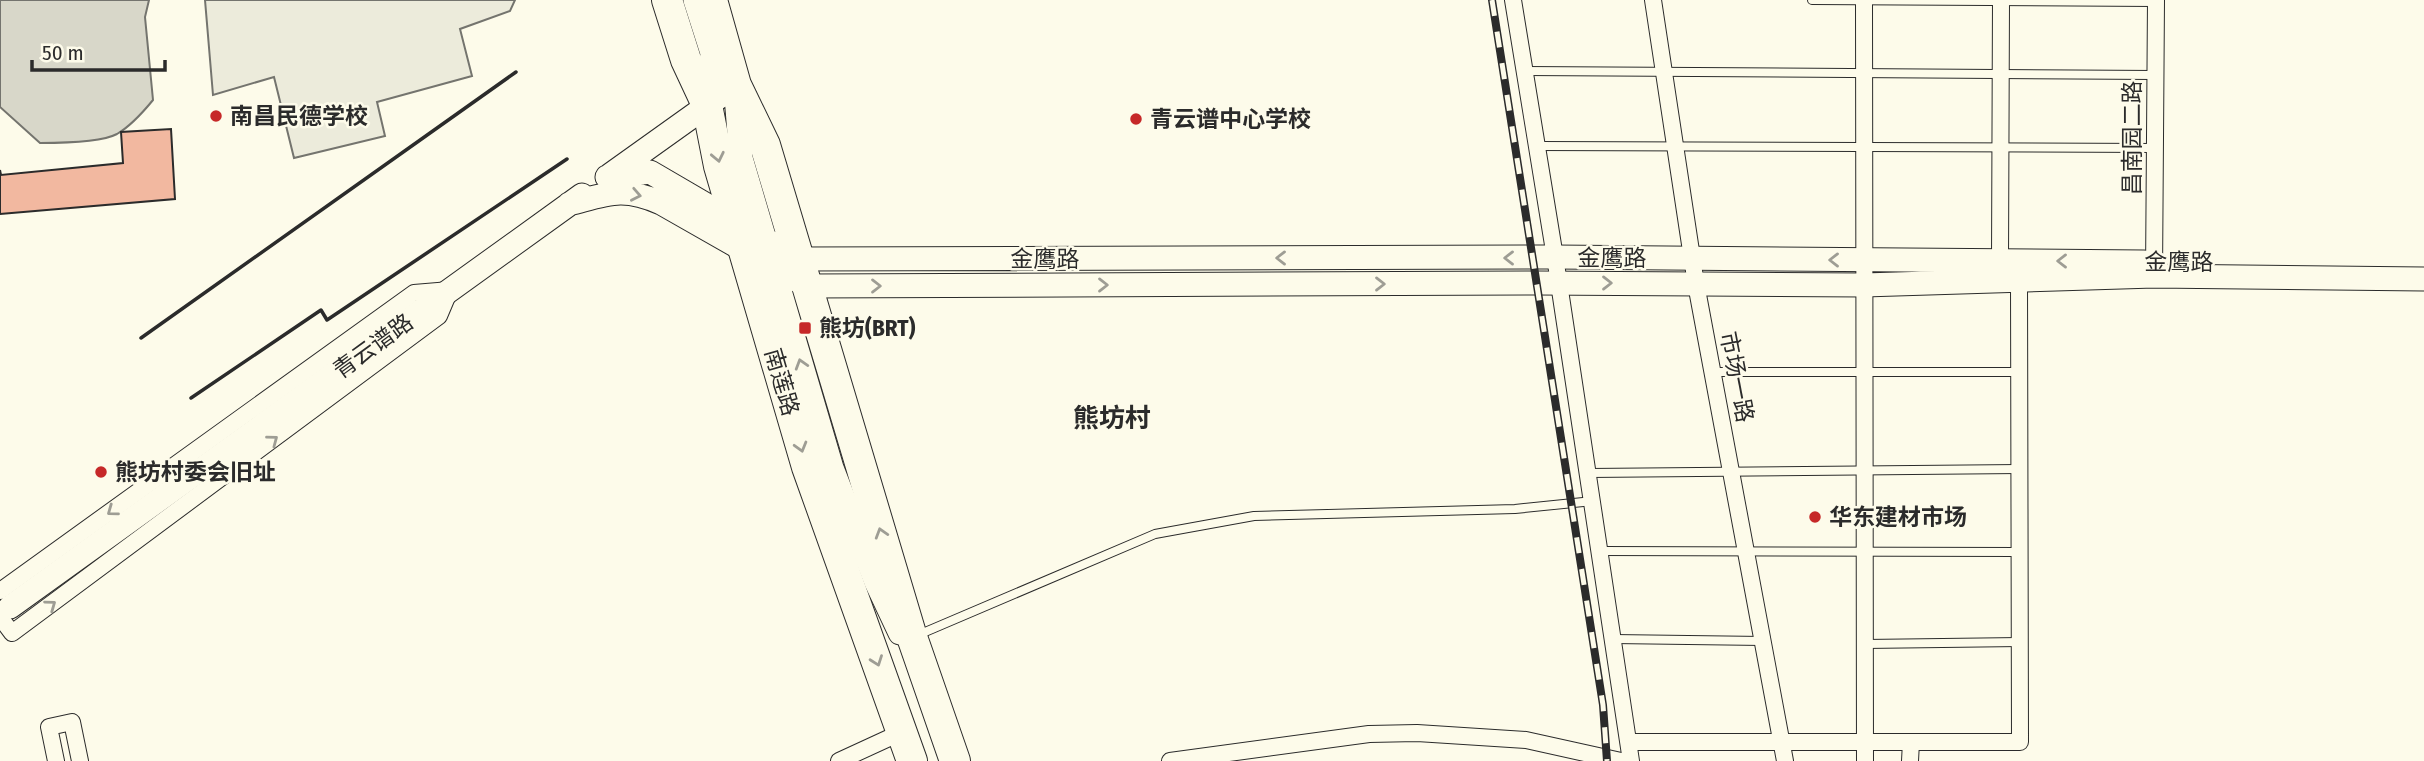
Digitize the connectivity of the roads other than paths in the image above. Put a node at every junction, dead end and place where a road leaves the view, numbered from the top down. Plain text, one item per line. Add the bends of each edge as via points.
1 (667, 0) edge
2 (695, 0) edge
3 (712, 0) edge
4 (1513, 0) edge
5 (1653, 0) edge
6 (1812, 0) edge
7 (1864, 0) edge
8 (2001, 0) edge
9 (2157, 1) edge
10 (1525, 71) junction
11 (1664, 72) junction
12 (1864, 73) junction
13 (2001, 74) junction
14 (2156, 75) junction
15 (736, 85) junction
16 (707, 105) junction
17 (1537, 146) junction
18 (1676, 147) junction
19 (1864, 147) junction
20 (2001, 148) junction
21 (2155, 148) junction
22 (607, 177) junction
23 (569, 204) junction
24 (736, 222) junction
25 (753, 244) junction
26 (1555, 257) junction
27 (1693, 258) junction
28 (1864, 260) junction
29 (2000, 261) junction
30 (2424, 264) edge
31 (2154, 269) junction
32 (793, 270) junction
33 (2424, 279) edge
34 (2019, 281) junction
35 (1558, 283) junction
36 (1696, 284) junction
37 (1864, 285) junction
38 (1713, 372) junction
39 (1865, 372) junction
40 (2020, 372) junction
41 (2020, 469) junction
42 (1865, 470) junction
43 (1731, 472) junction
44 (1589, 473) junction
45 (1593, 501) junction
46 (1600, 551) junction
47 (1746, 551) junction
48 (1865, 551) junction
49 (2020, 552) junction
50 (3, 605) edge
51 (912, 637) junction
52 (1613, 639) junction
53 (1763, 641) junction
54 (2020, 642) junction
55 (1865, 643) junction
56 (942, 723) junction
57 (902, 732) junction
58 (1628, 742) junction
59 (1782, 742) junction
60 (1865, 742) junction
61 (1911, 742) junction
62 (56, 761) edge
63 (80, 761) edge
64 (839, 761) edge
65 (912, 761) edge
66 (956, 761) edge
67 (1170, 761) edge
68 (1621, 761) edge
69 (1631, 761) edge
70 (1785, 761) edge
71 (1865, 761) edge
72 (1910, 761) edge

1 - 16 highway, 南莲路 via 686,60
2 - 16 street via 712,53
3 - 15 highway
4 - 10 street
5 - 11 street, 市场一路
6 - 7 lane
7 - 8 lane
7 - 12 street
8 - 9 lane
8 - 13 street
9 - 14 street, 昌南园二路
10 - 11 lane
10 - 17 street
11 - 12 lane
11 - 18 street, 市场一路
12 - 13 lane
12 - 19 street
13 - 14 lane
13 - 20 street
14 - 21 street, 昌南园二路
15 - 16 street, 青云谱路
15 - 25 street via 740,159
15 - 32 highway via 765,145
16 - 22 street, 青云谱路
16 -> 24 highway, 南莲路
17 - 18 lane
17 - 26 street
18 - 19 lane
18 - 27 street, 市场一路
19 - 20 lane
19 - 28 street
20 - 21 lane
20 - 29 street
21 - 31 street, 昌南园二路
22 - 23 street, 青云谱路
22 - 24 street via 650,172
23 -> 25 street via 617,192 639,193
23 - 50 street, 青云谱路
24 - 25 highway, 南莲路
25 - 32 street
25 -> 57 highway, 南莲路 via 807,467
26 - 27 street, 金鹰路
26 -> 32 street, 金鹰路
26 - 35 street
28 -> 27 street, 金鹰路
27 - 36 street, 市场一路
28 - 29 street, 金鹰路
28 - 37 street
31 -> 29 street, 金鹰路
30 - 31 street, 金鹰路
31 - 33 street, 金鹰路
31 - 34 street, 金鹰路
32 -> 35 street, 金鹰路
51 -> 32 highway
56 -> 32 street via 876,582 832,468
34 - 37 street, 金鹰路
34 - 40 street
35 -> 36 street, 金鹰路
35 - 44 street
36 - 37 street, 金鹰路
36 - 38 street, 市场一路
37 - 39 street
38 - 39 lane
38 - 43 street, 市场一路
39 - 40 lane
39 - 42 street
40 - 41 street
41 - 42 lane
41 - 49 street
42 - 43 lane
42 - 48 street
43 - 44 lane
43 - 47 street, 市场一路
44 - 45 street
45 - 46 street
45 - 51 lane via 1515,509 1254,516 1155,534
46 - 47 lane
46 - 52 street
47 - 48 lane
47 - 53 street, 市场一路
48 - 49 lane
48 - 55 street
49 - 54 street
51 - 56 highway
52 - 53 lane
52 - 58 street
53 - 59 street, 市场一路
54 - 55 lane
54 - 61 street via 2021,742
55 - 60 street
56 - 66 highway
57 - 64 street
57 - 65 highway, 南莲路
58 - 59 street
58 - 69 street
59 - 60 street
59 - 70 street, 市场一路
60 - 61 street
60 - 71 street
61 - 72 street
62 - 63 street via 49,727 72,722
67 - 68 street via 1369,734 1417,733 1526,740

